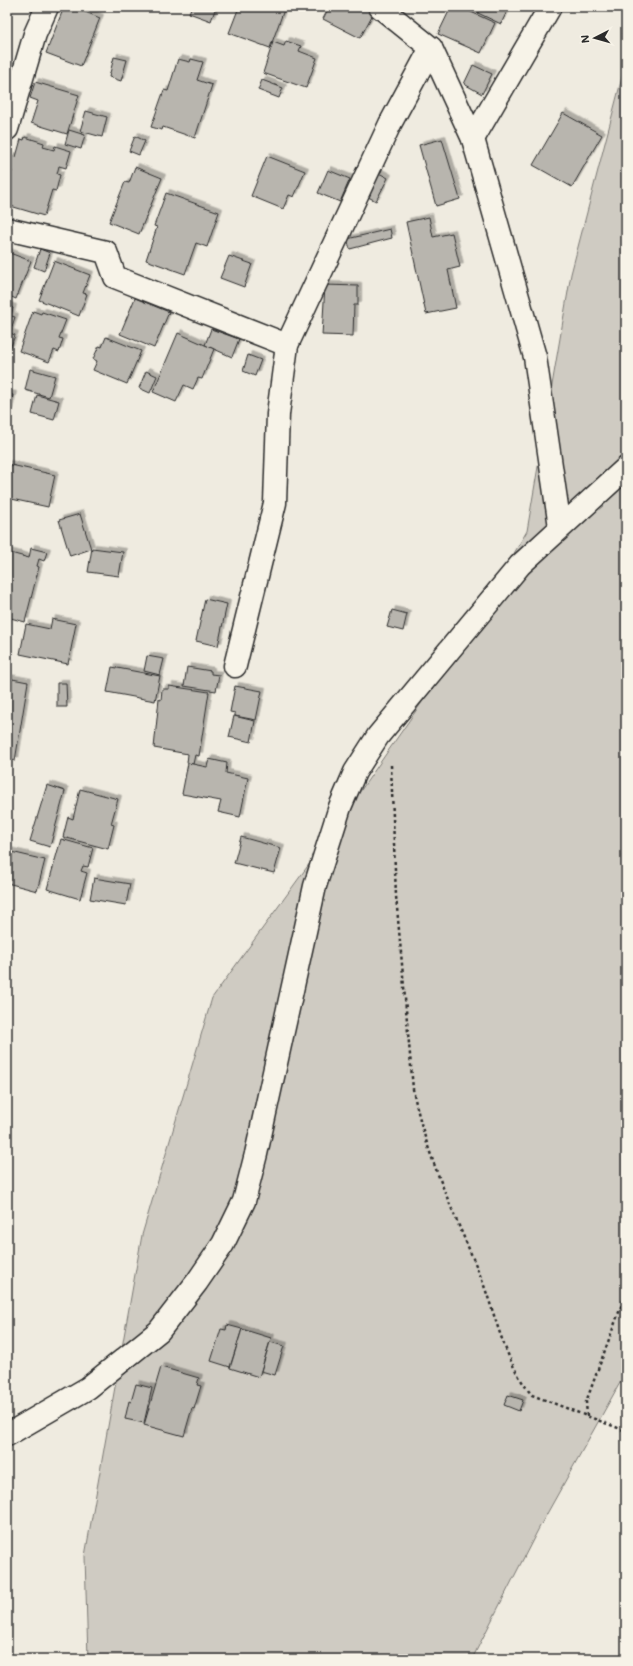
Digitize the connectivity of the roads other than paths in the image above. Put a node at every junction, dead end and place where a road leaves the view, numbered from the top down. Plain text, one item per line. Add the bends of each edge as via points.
1 (47, 7) edge
2 (380, 7) edge
3 (550, 7) edge
4 (431, 48) junction
5 (7, 129) edge
6 (473, 139) junction
7 (7, 229) edge
8 (286, 345) junction
9 (626, 468) edge
10 (560, 527) junction
11 (234, 666) dead end
12 (7, 1435) edge

1 - 5 street via 35,34
2 - 4 street
3 - 6 street
4 - 6 street
4 - 8 street via 390,124
6 - 10 street via 535,357
7 - 8 street via 106,252 115,277
8 - 11 street via 278,414 275,503
9 - 10 street
10 - 12 street via 520,565 378,736 355,772 340,807 315,886 244,1201 223,1244 198,1282 159,1331 88,1388

